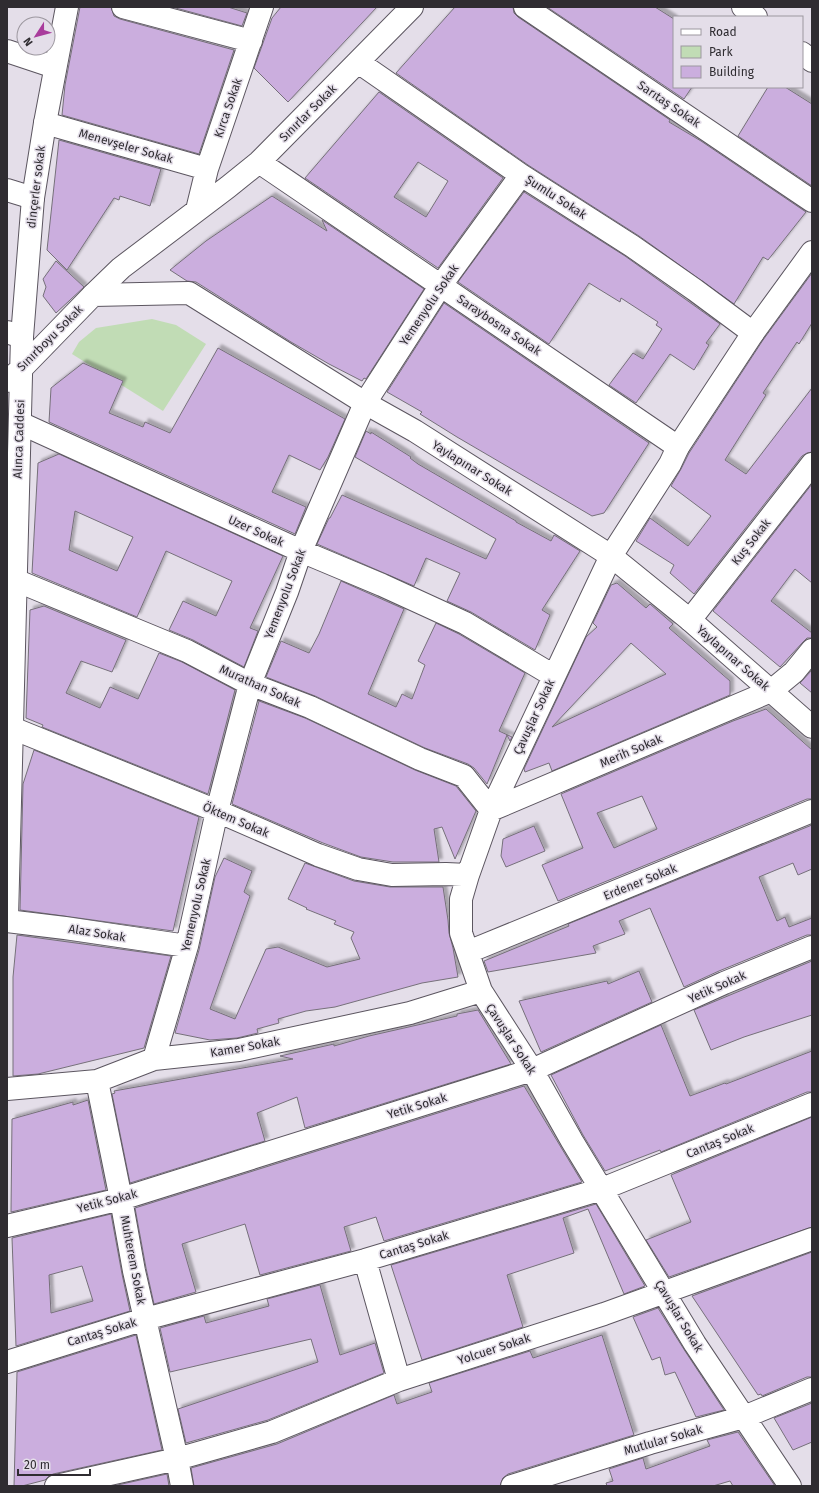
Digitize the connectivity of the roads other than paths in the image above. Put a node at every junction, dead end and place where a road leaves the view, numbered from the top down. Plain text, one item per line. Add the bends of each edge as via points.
1 (67, 7) edge
2 (123, 7) edge
3 (262, 7) edge
4 (412, 7) edge
5 (525, 7) edge
6 (743, 7) edge
7 (755, 16) edge
8 (251, 41) junction
9 (7, 51) edge
10 (803, 55) edge
11 (812, 61) edge
12 (358, 62) junction
13 (55, 67) junction
14 (45, 123) junction
15 (259, 162) junction
16 (207, 169) junction
17 (521, 175) junction
18 (7, 190) edge
19 (33, 198) junction
20 (812, 200) edge
21 (197, 210) junction
22 (812, 252) edge
23 (441, 285) junction
24 (93, 295) junction
25 (753, 334) junction
26 (14, 335) edge
27 (14, 375) edge
28 (365, 403) junction
29 (20, 423) junction
30 (678, 447) junction
31 (812, 464) edge
32 (301, 551) junction
33 (611, 556) junction
34 (15, 580) junction
35 (690, 620) junction
36 (812, 650) edge
37 (554, 676) junction
38 (250, 684) junction
39 (771, 691) junction
40 (812, 727) edge
41 (12, 728) junction
42 (9, 768) edge
43 (491, 810) junction
44 (217, 811) junction
45 (812, 812) edge
46 (468, 875) junction
47 (7, 918) edge
48 (7, 922) edge
49 (187, 946) junction
50 (812, 947) edge
51 (468, 952) junction
52 (481, 991) junction
53 (154, 1058) junction
54 (532, 1070) junction
55 (97, 1081) junction
56 (7, 1089) edge
57 (812, 1104) edge
58 (602, 1189) junction
59 (121, 1198) junction
60 (7, 1226) edge
61 (812, 1239) edge
62 (365, 1260) junction
63 (665, 1292) junction
64 (145, 1319) junction
65 (7, 1362) edge
66 (399, 1380) junction
67 (812, 1389) edge
68 (744, 1417) junction
69 (177, 1459) junction
70 (56, 1486) edge
71 (182, 1486) edge
72 (512, 1486) edge
73 (790, 1486) edge

1 - 13 street, dinçerler sokak
2 - 8 street
3 - 8 street, Kırca Sokak
4 - 12 street, Sınırlar Sokak
5 - 20 street, Sarıtaş Sokak
6 - 7 street
8 - 16 street, Kırca Sokak
9 - 13 street
10 - 11 street
12 - 15 street, Sınırlar Sokak
12 - 17 street, Şumlu Sokak
13 - 14 street, dinçerler sokak
14 - 16 street, Menevşeler Sokak
14 - 19 street, dinçerler sokak
15 - 21 street, Sınırlar Sokak
15 - 23 street, Saraybosna Sokak
16 - 21 street, Kırca Sokak
17 - 23 street, Yemenyolu Sokak
17 - 25 street, Şumlu Sokak via 632,246
18 - 19 street
19 - 26 street, dinçerler sokak
21 - 24 street, Sınırboyu Sokak via 121,268
22 - 25 street, Çavuşlar Sokak
23 - 28 street, Yemenyolu Sokak
23 - 30 street, Saraybosna Sokak
24 - 27 street, Sınırboyu Sokak
24 - 28 street, Yaylapınar Sokak via 189,293
25 - 30 street, Çavuşlar Sokak
26 - 27 street, dinçerler sokak
27 - 29 street, Alınca Caddesi
28 - 32 street, Yemenyolu Sokak
28 - 33 street, Yaylapınar Sokak via 415,431
29 - 32 street, Uzer Sokak
29 - 34 street, Alınca Caddesi
30 - 33 street, Çavuşlar Sokak via 670,464
31 - 35 street, Kuş Sokak
32 - 37 street, Uzer Sokak via 465,623
32 - 38 street, Yemenyolu Sokak
33 - 35 street, Yaylapınar Sokak
33 - 37 street, Çavuşlar Sokak
34 - 38 street, Murathan Sokak via 187,651
34 - 41 street, Alınca Caddesi
35 - 39 street, Yaylapınar Sokak
36 - 39 street, Merih Sokak via 794,672
37 - 43 street, Çavuşlar Sokak
38 - 43 street, Murathan Sokak via 310,707 420,759 464,776
38 - 44 street, Yemenyolu Sokak
39 - 40 street, Yaylapınar Sokak
39 - 43 street, Merih Sokak
41 - 42 street, Alınca Caddesi
41 - 44 street, Öktem Sokak
42 - 47 street, Alınca Caddesi
43 - 46 street, Çavuşlar Sokak
44 - 46 street, Öktem Sokak via 318,855 358,869 392,875
44 - 49 street, Yemenyolu Sokak
45 - 51 street, Erdener Sokak
46 - 51 street, Çavuşlar Sokak via 461,899 461,933
48 - 49 street, Alaz Sokak
49 - 53 street, Yemenyolu Sokak
50 - 54 street, Yetik Sokak via 724,983
51 - 52 street, Çavuşlar Sokak
52 - 53 street, Kamer Sokak via 410,1013 238,1050
52 - 54 street, Çavuşlar Sokak
53 - 55 street, Kamer Sokak
54 - 58 street, Çavuşlar Sokak
54 - 59 street, Yetik Sokak
55 - 56 street, Kamer Sokak
55 - 59 street, Muhterem Sokak
57 - 58 street, Cantaş Sokak
58 - 62 street, Cantaş Sokak
58 - 63 street, Çavuşlar Sokak
59 - 60 street, Yetik Sokak
59 - 64 street, Muhterem Sokak
61 - 63 street, Yolcuer Sokak
62 - 64 street, Cantaş Sokak
62 - 66 street
63 - 66 street, Yolcuer Sokak
63 - 68 street, Çavuşlar Sokak via 695,1344
64 - 65 street, Cantaş Sokak
64 - 69 street, Muhterem Sokak
66 - 69 street, Yolcuer Sokak via 272,1432
67 - 68 street, Mutlular Sokak
68 - 72 street, Mutlular Sokak
68 - 73 street, Çavuşlar Sokak
69 - 70 street, Yolcuer Sokak
69 - 71 street, Muhterem Sokak

